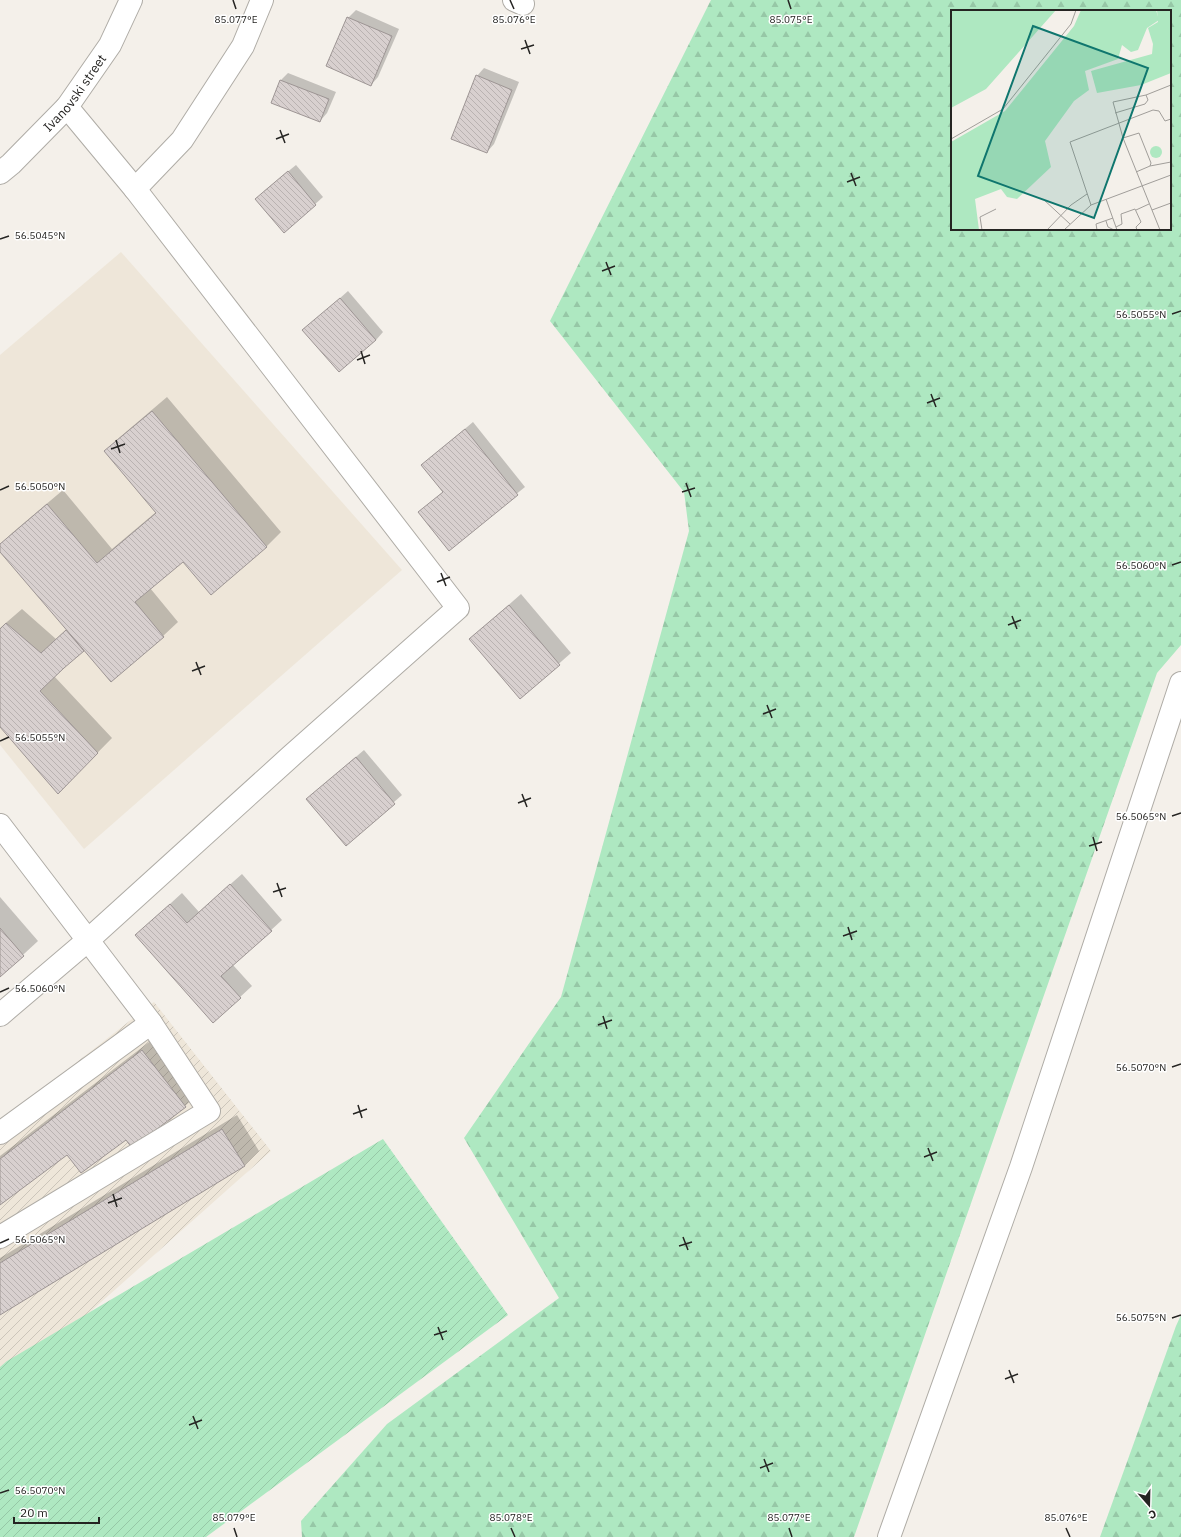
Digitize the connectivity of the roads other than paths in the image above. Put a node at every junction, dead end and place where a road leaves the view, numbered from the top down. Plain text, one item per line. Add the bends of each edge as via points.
1 (131, 0) edge
2 (262, 0) edge
3 (67, 107) junction
4 (0, 173) edge
5 (135, 189) junction
6 (1181, 683) edge
7 (0, 825) edge
8 (87, 941) junction
9 (0, 1015) edge
10 (151, 1023) junction
11 (0, 1133) edge
12 (0, 1237) edge
13 (889, 1537) edge

1 - 3 street, Ivanovski street via 110,45
2 - 5 street via 243,46 182,140
3 - 4 street, Ivanovski street
3 - 5 street
5 - 8 street via 458,608
6 - 13 street via 1021,1167
7 - 8 street
8 - 9 street
8 - 10 street
10 - 11 street
10 - 12 street via 208,1111

